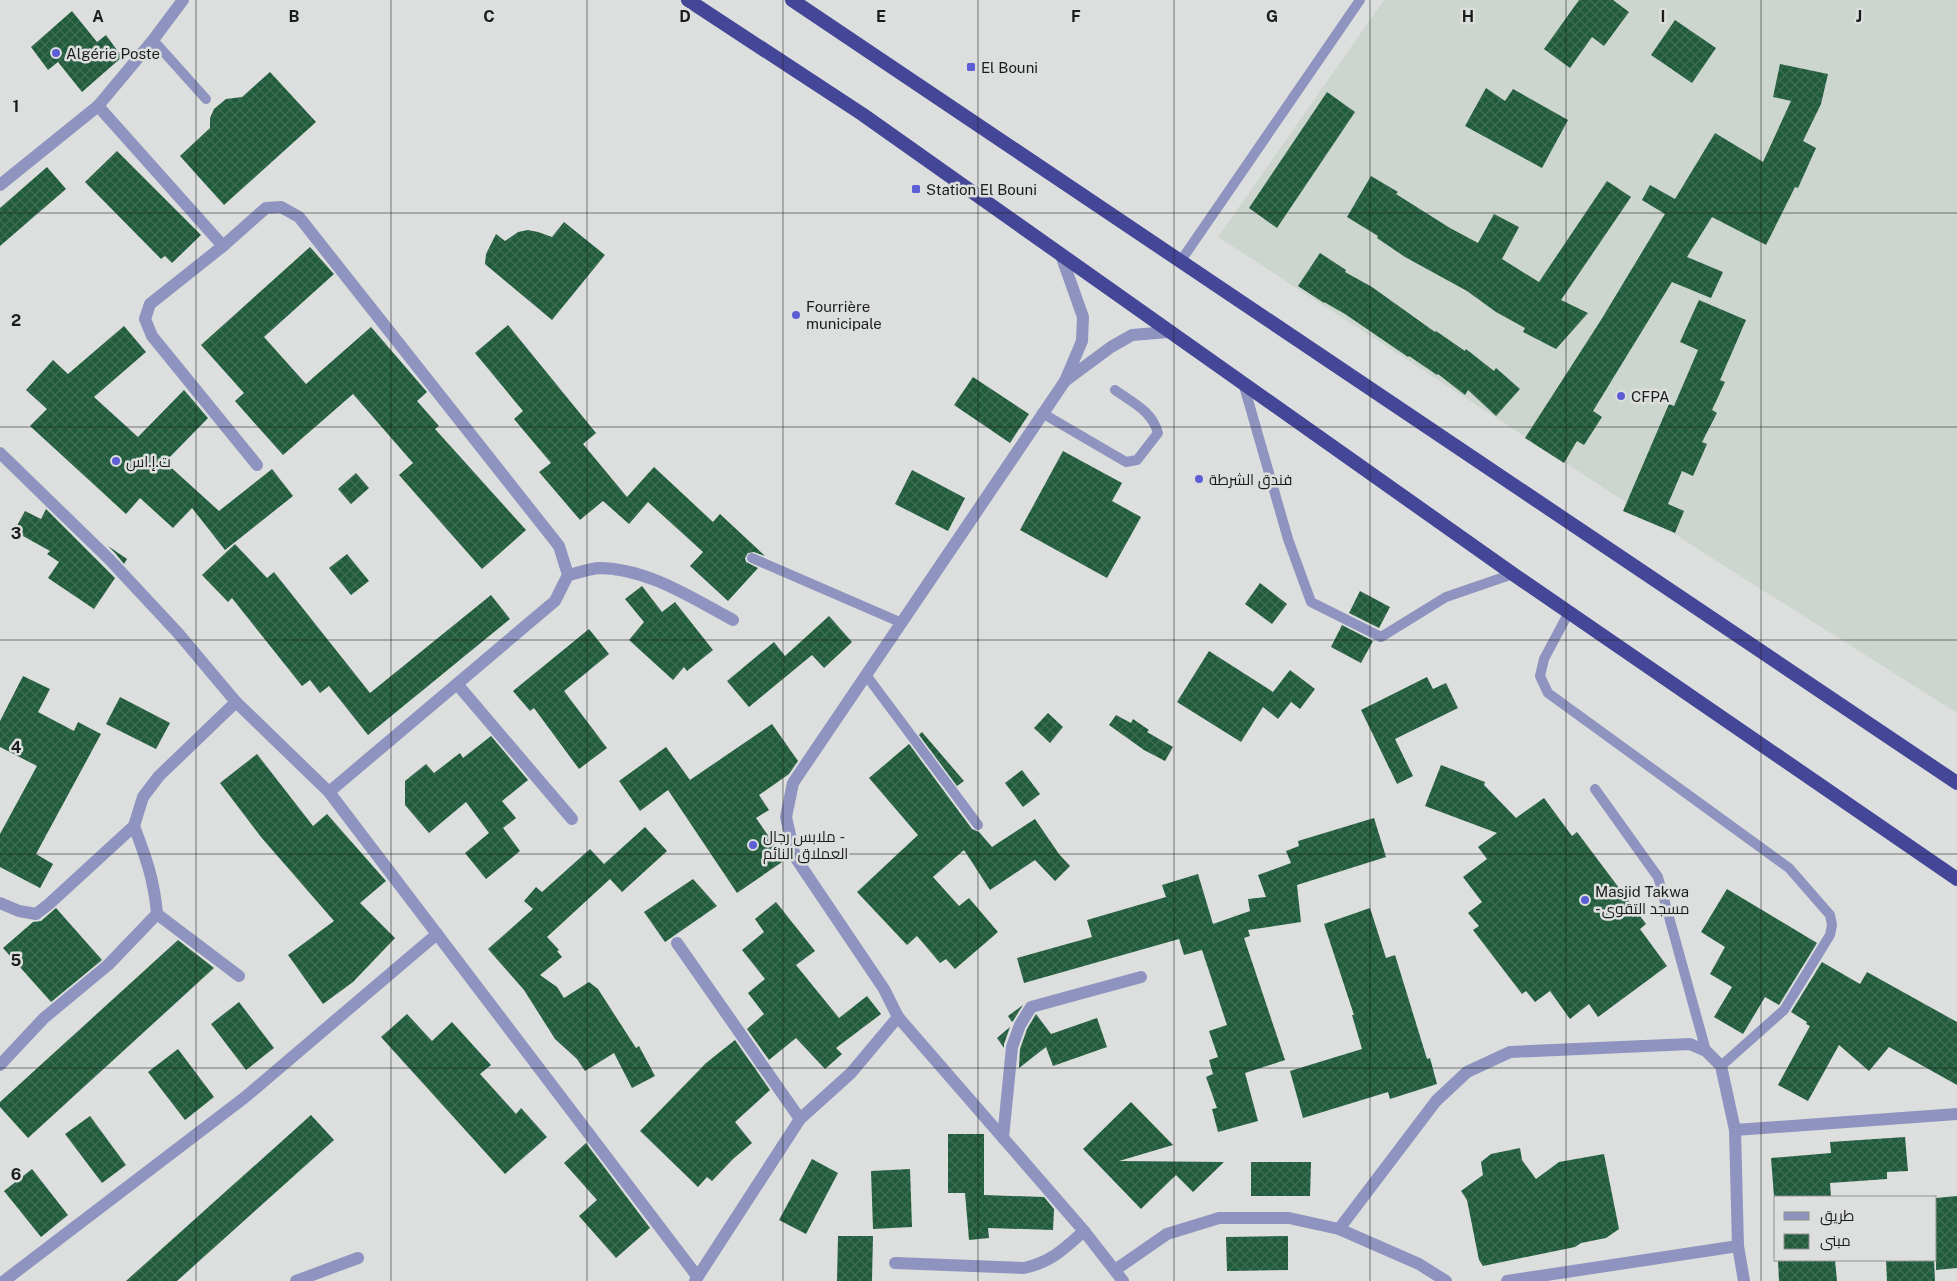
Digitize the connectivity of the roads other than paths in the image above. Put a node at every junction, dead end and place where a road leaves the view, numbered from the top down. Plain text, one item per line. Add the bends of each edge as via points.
1 (182, 0) edge
2 (688, 0) edge
3 (792, 0) edge
4 (1360, 0) edge
5 (153, 40) junction
6 (206, 99) dead end
7 (98, 106) junction
8 (0, 185) edge
9 (224, 246) junction
10 (1061, 255) junction
11 (1180, 262) junction
12 (1168, 332) junction
13 (1065, 381) junction
14 (1244, 386) junction
15 (1115, 390) dead end
16 (1042, 413) junction
17 (0, 454) edge
18 (257, 465) dead end
19 (752, 558) dead end
20 (1513, 574) junction
21 (568, 575) junction
22 (1569, 612) junction
23 (733, 620) dead end
24 (902, 623) junction
25 (866, 675) junction
26 (457, 684) junction
27 (236, 702) junction
28 (1957, 783) edge
29 (1595, 789) dead end
30 (329, 792) junction
31 (572, 819) dead end
32 (978, 824) dead end
33 (134, 826) junction
34 (1957, 879) edge
35 (0, 903) edge
36 (157, 914) junction
37 (437, 934) junction
38 (677, 943) dead end
39 (239, 976) dead end
40 (1141, 977) dead end
41 (898, 1017) junction
42 (1706, 1051) junction
43 (2, 1059) edge
44 (1721, 1066) junction
45 (1957, 1114) edge
46 (800, 1119) junction
47 (1735, 1130) junction
48 (1003, 1138) junction
49 (1339, 1229) junction
50 (1084, 1232) junction
51 (1738, 1246) junction
52 (358, 1258) dead end
53 (895, 1263) dead end
54 (1115, 1270) junction
55 (696, 1279) edge
56 (4, 1281) edge
57 (296, 1281) edge
58 (1123, 1281) edge
59 (1446, 1281) edge
60 (1507, 1281) edge
61 (1744, 1281) edge

1 - 5 street
2 - 10 highway via 862,114
3 - 11 highway
4 - 11 lane
5 - 6 lane
5 - 7 street
7 - 8 street
7 - 9 street
9 - 18 street via 150,304 145,319 152,336
9 - 21 street via 266,208 281,206 299,217 559,546
10 - 12 highway
10 - 13 street via 1083,317 1082,341
11 - 28 highway
12 - 13 street via 1132,335
12 - 14 highway
13 - 16 street
14 - 20 highway
14 - 20 lane via 1288,539 1311,602 1380,637 1446,597
15 - 16 lane via 1150,414 1155,423 1158,433 1137,460 1126,462
16 - 24 street
17 - 27 street via 109,559 178,632
19 - 24 lane
20 - 22 highway
21 - 23 street via 596,568 626,570 676,589
21 - 26 street via 555,601
22 - 34 highway
22 - 44 lane via 1544,659 1540,676 1548,693 1789,868 1830,915 1830,935 1784,1010
24 - 25 street
25 - 32 lane
25 - 41 street via 794,783 786,817 795,857 884,989
26 - 30 street
26 - 31 street
27 - 30 street
27 - 33 street via 159,776 143,797
29 - 42 lane via 1658,877
30 - 37 street
33 - 35 street via 36,914
33 - 36 street via 148,863
36 - 39 street
36 - 43 street via 108,965 44,1018
37 - 55 street
37 - 56 street via 244,1098
38 - 46 street
40 - 48 street via 1031,1007 1012,1047
41 - 46 street via 851,1074
41 - 48 street
42 - 44 street
42 - 49 street via 1690,1044 1510,1052 1467,1072 1436,1101
44 - 47 street
45 - 47 street
46 - 55 street
47 - 51 street
48 - 50 street
49 - 54 street via 1289,1218 1219,1218 1167,1234
49 - 59 street via 1419,1264
50 - 53 street via 1059,1254 1024,1268
50 - 54 street
51 - 60 street
51 - 61 street
52 - 57 street
54 - 58 street

